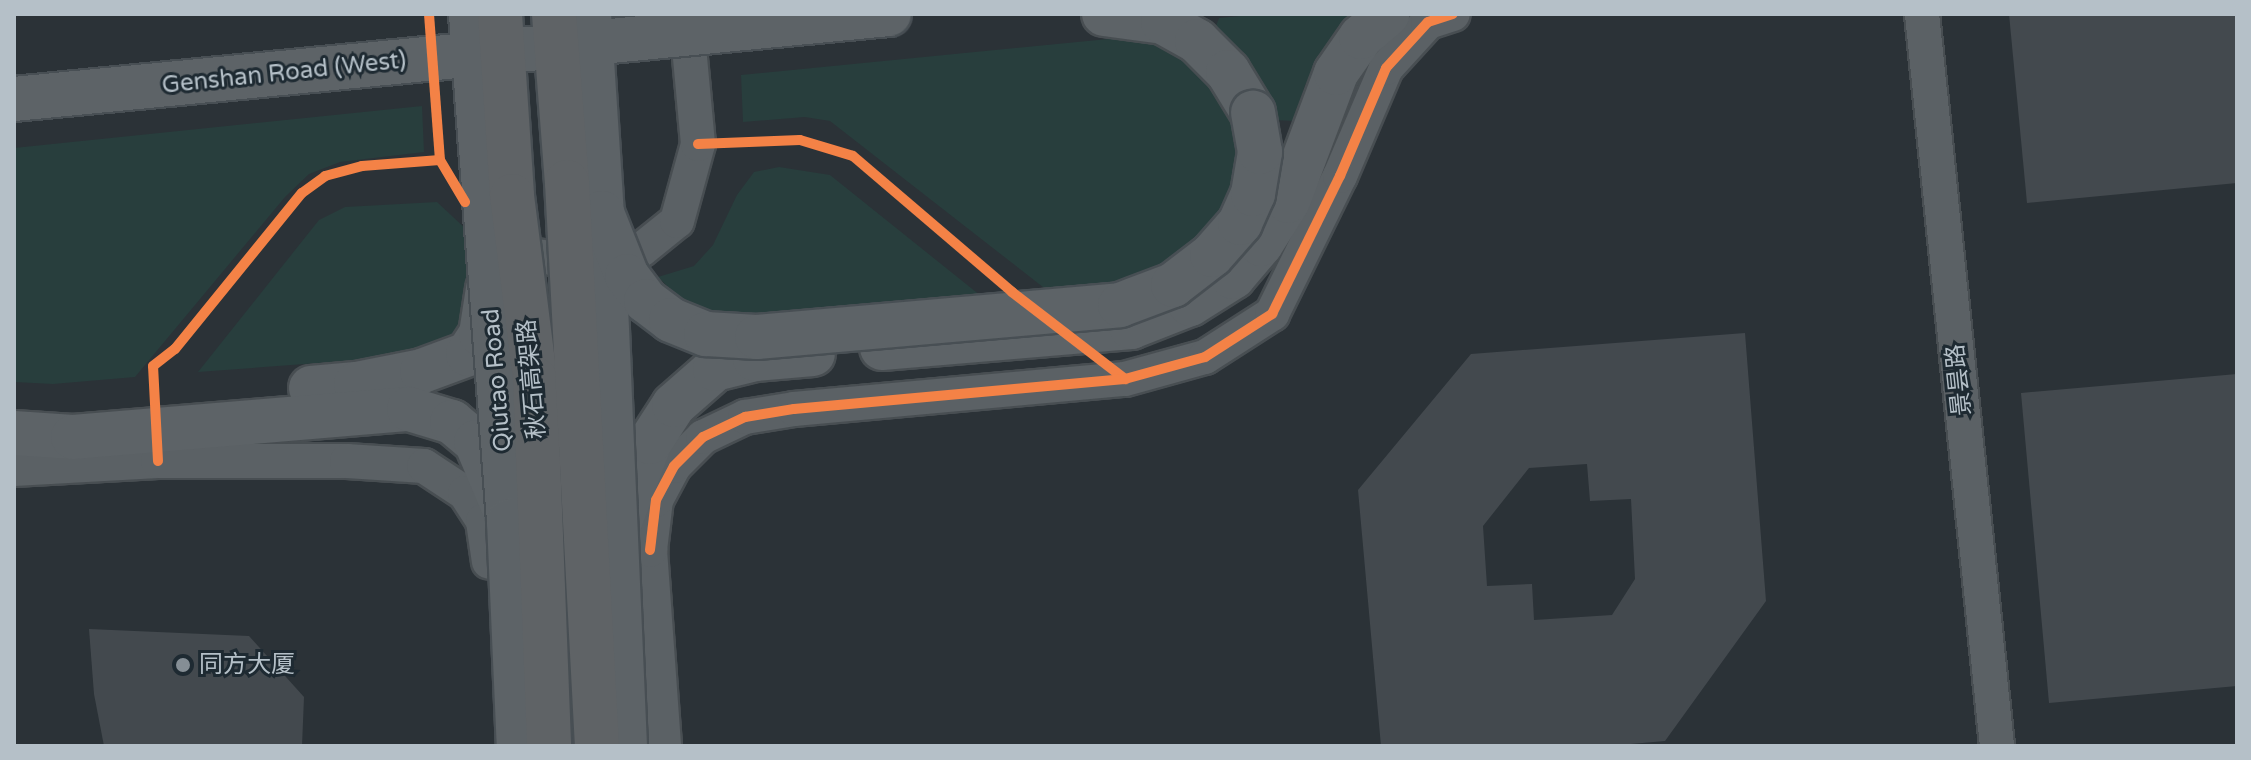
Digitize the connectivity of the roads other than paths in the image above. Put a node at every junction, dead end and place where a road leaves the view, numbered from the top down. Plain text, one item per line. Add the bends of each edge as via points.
1 (452, 14) edge
2 (471, 14) edge
3 (500, 14) edge
4 (554, 14) edge
5 (589, 14) edge
6 (686, 14) edge
7 (889, 14) edge
8 (1104, 14) edge
9 (1387, 14) edge
10 (1453, 14) edge
11 (1922, 14) edge
12 (111, 90) junction
13 (14, 99) edge
14 (14, 123) edge
15 (602, 213) junction
16 (585, 263) junction
17 (489, 282) junction
18 (14, 404) edge
19 (14, 433) edge
20 (14, 469) edge
21 (509, 521) junction
22 (613, 541) junction
23 (489, 562) junction
24 (498, 746) edge
25 (519, 746) edge
26 (549, 746) edge
27 (597, 746) edge
28 (625, 746) edge
29 (664, 746) edge
30 (1997, 746) edge

1 - 16 street via 465,202 505,253
2 - 17 main road, Qiutao Road, bridge
3 - 26 highway, 秋石高架路, bridge via 512,196 535,379
4 - 27 highway, 秋石高架路, bridge
5 - 15 main road, bridge
6 - 16 street via 698,144 677,221 641,250
7 - 12 main road, Genshan Road (West), bridge
8 - 15 main road, bridge via 1163,22 1197,41 1228,72 1253,113 1260,152 1253,194 1240,223 1212,255 1173,285 1120,305 757,337 706,334 671,320 646,301 627,276
9 - 22 main road via 1361,37 1336,73 1288,201 1233,277 1190,304 1131,327 755,359 715,369 674,405 650,442
10 - 22 street via 1428,22 1386,68 1272,314 1205,357 1125,379 745,417 703,437 674,466 656,500
11 - 30 street, 景昙路
12 - 13 main road, Genshan Road (West), bridge
12 - 14 main road, bridge
15 - 22 main road, bridge
16 - 22 street
17 - 18 main road via 481,334 468,354 422,371 356,384 72,409
17 - 21 main road, Qiutao Road, bridge
19 - 21 main road via 73,437 409,409 452,422 476,442
20 - 23 street via 158,461 424,466 465,493 483,521
21 - 25 main road, Qiutao Road, bridge
22 - 23 street
22 - 28 main road, bridge
22 - 29 street
23 - 24 street

